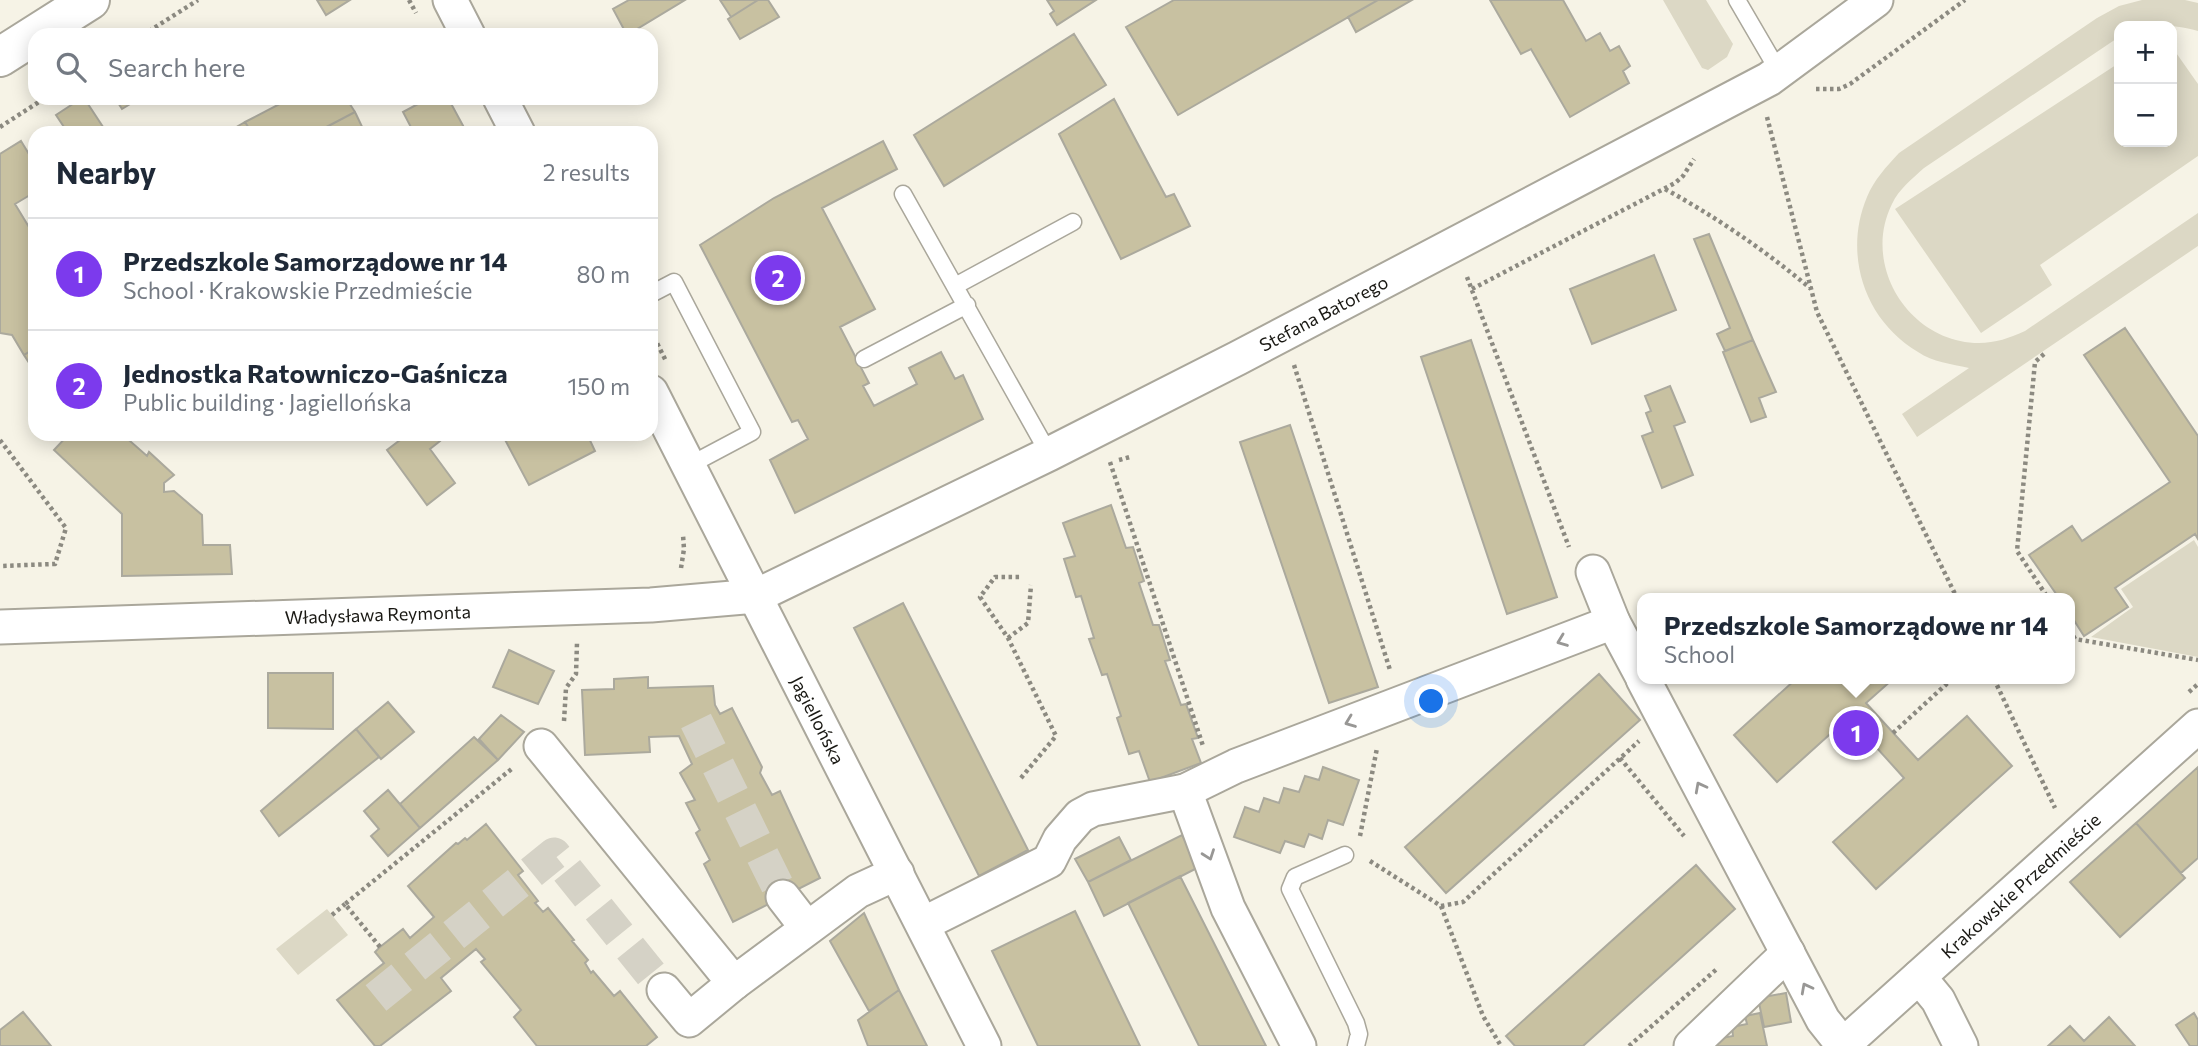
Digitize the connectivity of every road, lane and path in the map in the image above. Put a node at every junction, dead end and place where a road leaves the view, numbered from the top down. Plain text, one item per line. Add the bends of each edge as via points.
1 (90, 0) edge
2 (198, 0) edge
3 (450, 0) edge
4 (1737, 0) edge
5 (1876, 0) edge
6 (1965, 0) edge
7 (46, 28) edge
8 (154, 28) edge
9 (464, 28) edge
10 (28, 39) edge
11 (0, 57) edge
12 (1791, 80) junction
13 (34, 105) edge
14 (504, 105) edge
15 (1765, 109) dead end
16 (514, 126) edge
17 (0, 127) edge
18 (1698, 151) dead end
19 (1665, 188) junction
20 (903, 194) dead end
21 (1073, 222) dead end
22 (1455, 244) junction
23 (955, 286) junction
24 (1472, 289) junction
25 (658, 290) edge
26 (1812, 290) junction
27 (967, 305) junction
28 (1284, 334) junction
29 (2045, 354) dead end
30 (864, 359) dead end
31 (660, 380) edge
32 (0, 440) edge
33 (1049, 454) junction
34 (1110, 462) dead end
35 (688, 466) junction
36 (681, 526) dead end
37 (1583, 565) joint
38 (0, 566) edge
39 (681, 568) dead end
40 (1021, 577) dead end
41 (1031, 585) dead end
42 (1955, 593) edge
43 (2045, 593) edge
44 (756, 596) junction
45 (1613, 622) junction
46 (0, 627) edge
47 (577, 635) dead end
48 (1008, 638) junction
49 (2075, 639) edge
50 (2198, 660) edge
51 (1637, 667) edge
52 (1646, 684) edge
53 (1947, 684) edge
54 (1996, 684) edge
55 (1393, 706) junction
56 (2198, 726) edge
57 (1893, 733) dead end
58 (1645, 735) dead end
59 (541, 746) junction
60 (1204, 748) junction
61 (1225, 756) junction
62 (1205, 757) dead end
63 (1620, 758) junction
64 (1021, 778) dead end
65 (1185, 791) junction
66 (1360, 841) dead end
67 (2071, 842) junction
68 (1693, 846) dead end
69 (1345, 855) dead end
70 (1368, 860) dead end
71 (897, 873) junction
72 (783, 897) tunnel mouth
73 (345, 904) junction
74 (1441, 906) junction
75 (332, 915) dead end
76 (923, 924) junction
77 (807, 928) junction
78 (380, 947) dead end
79 (1788, 953) junction
80 (1720, 967) dead end
81 (1919, 977) junction
82 (734, 982) junction
83 (664, 990) tunnel mouth
84 (984, 1046) edge
85 (1298, 1046) edge
86 (1356, 1046) edge
87 (1501, 1046) edge
88 (1629, 1046) edge
89 (1690, 1046) edge
90 (1842, 1046) edge
91 (1961, 1046) edge

1 - 7 street
2 - 8 path
3 - 9 street
4 - 12 lane
5 - 12 street, Stefana Batorego
6 - 12 path via 1850,84 1829,90
10 - 11 street
12 - 22 street, Stefana Batorego via 1769,79
13 - 17 path
14 - 16 street
15 - 26 path
18 - 19 path via 1683,176
19 - 24 path
19 - 26 path via 1712,216
20 - 23 lane
21 - 23 lane
22 - 24 path
22 - 28 street, Stefana Batorego
23 - 27 lane
24 - 37 path
25 - 35 lane via 674,282 752,432
26 - 42 path via 1817,312
27 - 30 lane
27 - 33 lane
28 - 33 street, Stefana Batorego
28 - 55 path
29 - 43 path via 2035,362 2017,551
31 - 35 street, Jagiellońska
32 - 38 path via 66,528 55,564
33 - 44 street, Stefana Batorego
34 - 60 path
35 - 44 street, Jagiellońska
36 - 39 path
37 - 45 street
40 - 48 path via 995,577 980,597
41 - 48 path via 1028,623
44 - 46 street, Władysława Reymonta via 662,605
44 - 71 street, Jagiellońska
45 - 51 street
45 -> 55 street
47 - 59 path via 576,674 566,688 564,721
48 - 64 path via 1056,736
49 - 50 path
79 -> 52 street
53 - 57 path
54 - 67 path
55 -> 61 street
55 - 66 path
56 - 67 street, Krakowskie Przedmieście
58 - 63 path
59 - 73 path
59 - 82 street
60 - 61 path
60 - 62 path
61 - 65 street
63 - 68 path
63 - 74 path via 1463,902
65 - 76 street via 1105,806 1080,816 1049,861
65 -> 85 street via 1228,908
67 - 81 street, Krakowskie Przedmieście
69 - 86 lane via 1295,877 1290,889 1356,1023
70 - 74 path
71 - 76 street, Jagiellońska
71 - 77 street via 858,891
72 - 77 street
73 - 75 path
73 - 78 path
74 - 87 path via 1483,1016
76 - 84 street, Jagiellońska
77 - 82 street
79 - 89 street
90 -> 79 street
80 - 88 path
81 - 90 street, Krakowskie Przedmieście
81 - 91 street via 1938,1000
82 - 83 street via 689,1020

